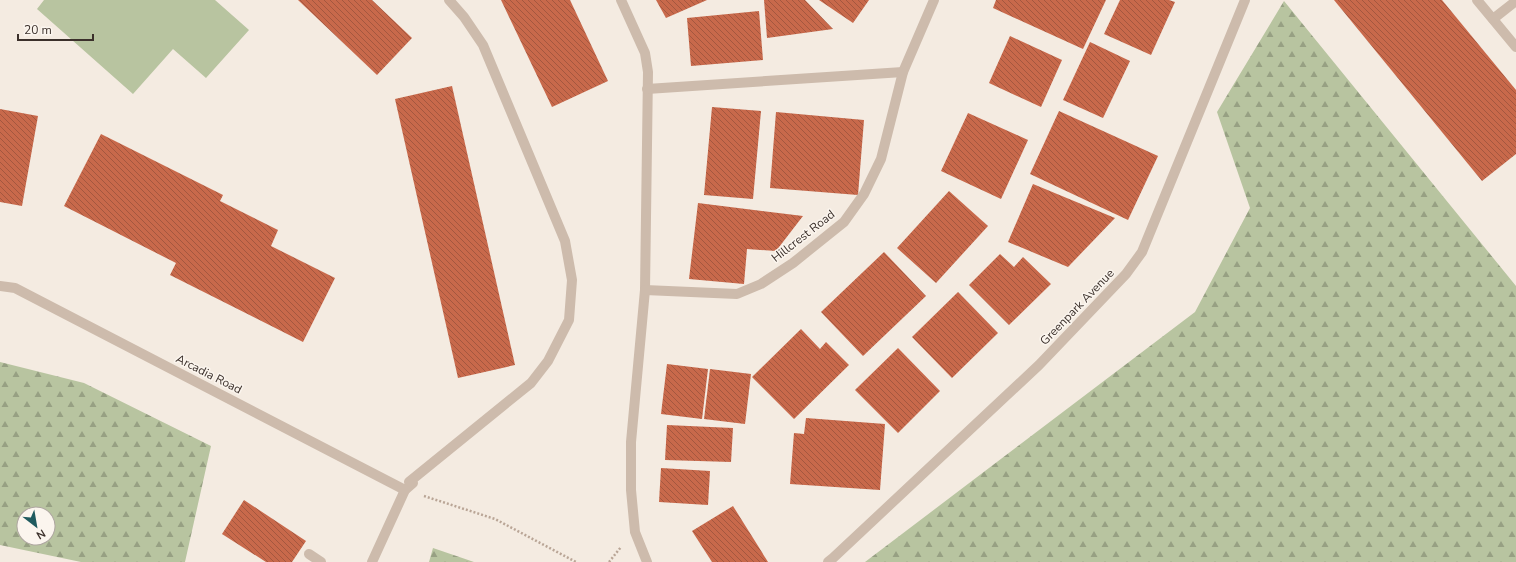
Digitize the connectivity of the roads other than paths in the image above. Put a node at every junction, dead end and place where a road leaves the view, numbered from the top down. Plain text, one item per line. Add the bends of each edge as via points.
1 (449, 0) edge
2 (621, 0) edge
3 (934, 0) edge
4 (1245, 0) edge
5 (1477, 0) edge
6 (1516, 0) edge
7 (1493, 19) junction
8 (1516, 47) edge
9 (903, 72) junction
10 (647, 89) junction
11 (0, 286) edge
12 (646, 290) junction
13 (405, 490) junction
14 (309, 554) dead end
15 (321, 562) edge
16 (372, 562) edge
17 (647, 562) edge
18 (828, 562) edge

1 - 13 street via 484,45 565,241 572,280 569,320 548,361 531,383 409,482 413,483
2 - 10 street via 645,53
3 - 9 street, Hillcrest Road
4 - 18 street, Greenpark Avenue via 1142,252 1126,274 1039,365
5 - 7 street
6 - 7 street
7 - 8 street
9 - 10 street
9 - 12 street, Hillcrest Road via 881,159 864,194 844,222 761,284 737,294
10 - 12 street
11 - 13 street, Arcadia Road via 15,288
12 - 17 street via 631,442 631,490 635,532
13 - 16 street
14 - 15 street

